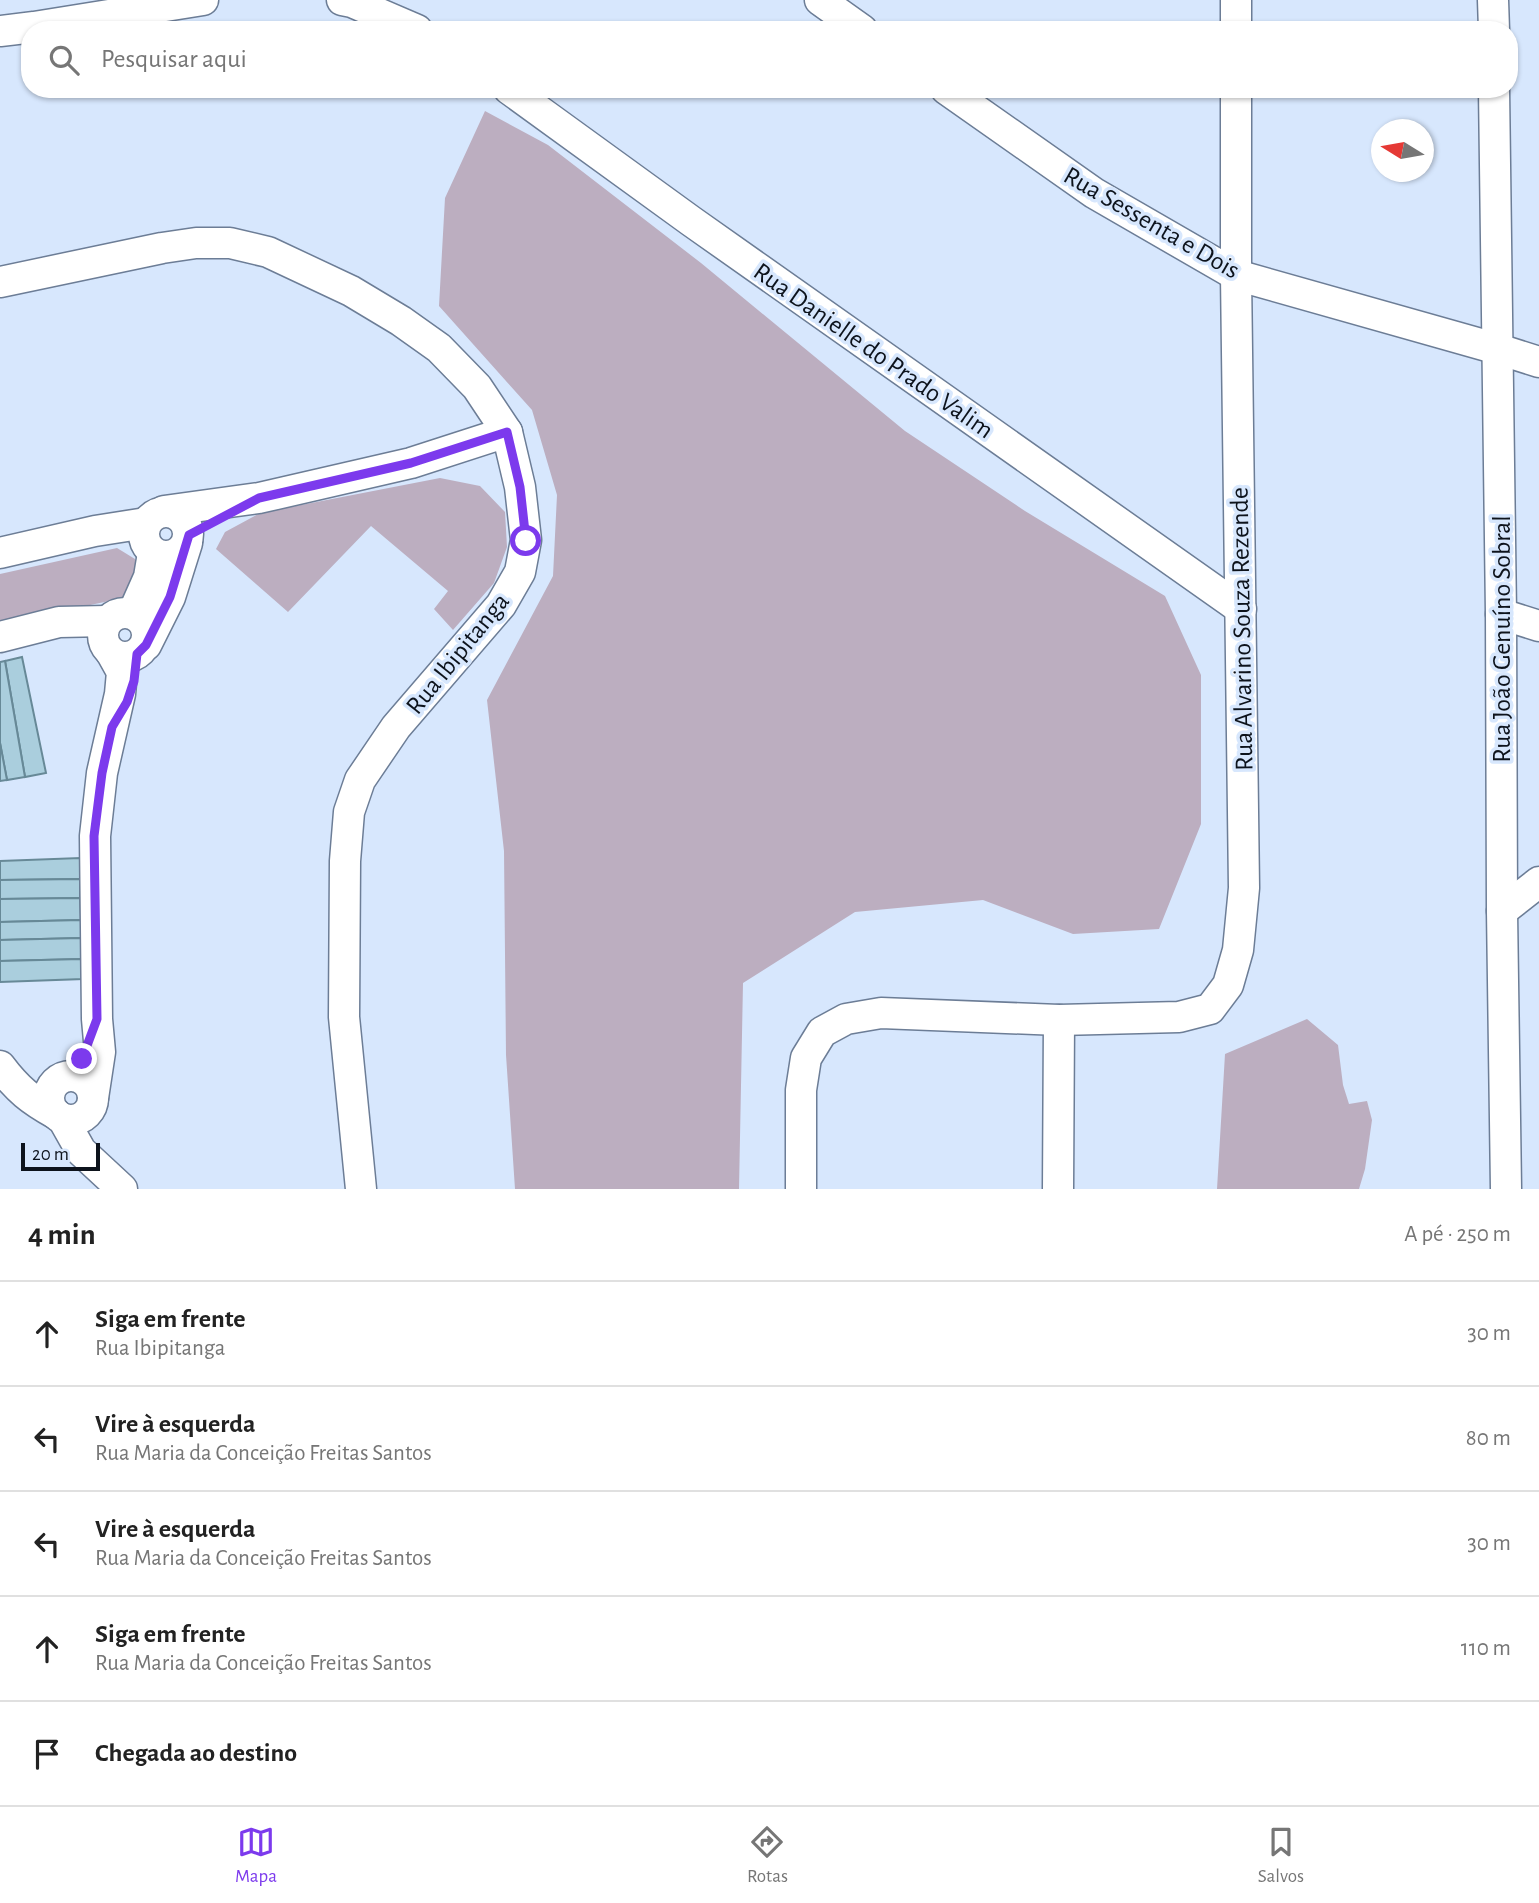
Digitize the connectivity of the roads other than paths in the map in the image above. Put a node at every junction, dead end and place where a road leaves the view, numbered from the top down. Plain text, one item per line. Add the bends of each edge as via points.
1 (203, 0) edge
2 (342, 0) edge
3 (820, 0) edge
4 (1236, 0) edge
5 (1493, 0) edge
6 (72, 21) edge
7 (396, 21) edge
8 (849, 21) edge
9 (1236, 21) edge
10 (1494, 21) edge
11 (21, 29) edge
12 (0, 31) edge
13 (521, 98) edge
14 (959, 98) edge
15 (1236, 98) edge
16 (1494, 98) edge
17 (1236, 275) junction
18 (0, 282) edge
19 (1498, 349) junction
20 (1539, 362) edge
21 (507, 432) junction
22 (259, 498) junction
23 (152, 532) junction
24 (188, 539) junction
25 (0, 553) edge
26 (1241, 609) junction
27 (1501, 614) junction
28 (1539, 626) edge
29 (0, 636) edge
30 (123, 638) junction
31 (1539, 881) edge
32 (1502, 911) junction
33 (97, 1019) junction
34 (1059, 1020) junction
35 (0, 1061) edge
36 (0, 1066) edge
37 (58, 1081) junction
38 (75, 1111) junction
39 (119, 1186) edge
40 (361, 1189) edge
41 (801, 1189) edge
42 (1058, 1189) edge
43 (1506, 1189) edge

1 - 6 street
2 - 7 street
3 - 8 street
4 - 9 street
5 - 10 street
11 - 12 street
13 - 26 street, Rua Danielle do Prado Valim
14 - 17 street, Rua Sessenta e Dois via 1094,193
15 - 17 street, Rua Alvarino Souza Rezende
16 - 19 street, Rua João Genuíno Sobral
17 - 19 street, Rua Sessenta e Dois
17 - 26 street, Rua Alvarino Souza Rezende
18 - 21 street, Rua Ibipitanga via 196,243 230,243 268,252 351,292 439,348 477,387
19 - 20 street, Rua Sessenta e Dois
19 - 27 street, Rua João Genuíno Sobral
21 - 22 street via 411,463
21 - 40 street, Rua Ibipitanga via 526,541 520,572 501,605 396,727 360,780 349,812 344,1017
22 - 23 street
22 - 24 street
23 - 24 street via 166,557 178,553
23 - 24 street via 173,512 187,525
23 - 25 street via 95,531
23 - 30 street via 149,577
24 - 30 street via 170,597
26 - 34 street, Rua Alvarino Souza Rezende via 1244,888 1238,950 1228,985 1210,1009 1179,1017
27 - 28 street
27 - 32 street, Rua João Genuíno Sobral
29 - 30 street via 59,622
30 - 33 street via 120,694 94,836
31 - 32 street
32 - 43 street, Rua João Genuíno Sobral
33 - 37 street via 82,1059
33 - 38 street via 100,1052
34 - 41 street, Rua Alvarino Souza Rezende via 881,1013 846,1019 822,1032 806,1058 801,1090
34 - 42 street
35 - 37 street
36 - 38 street via 32,1101
37 - 38 street via 49,1094 50,1105
37 - 38 street via 74,1076 91,1088
38 - 39 street via 81,1151

